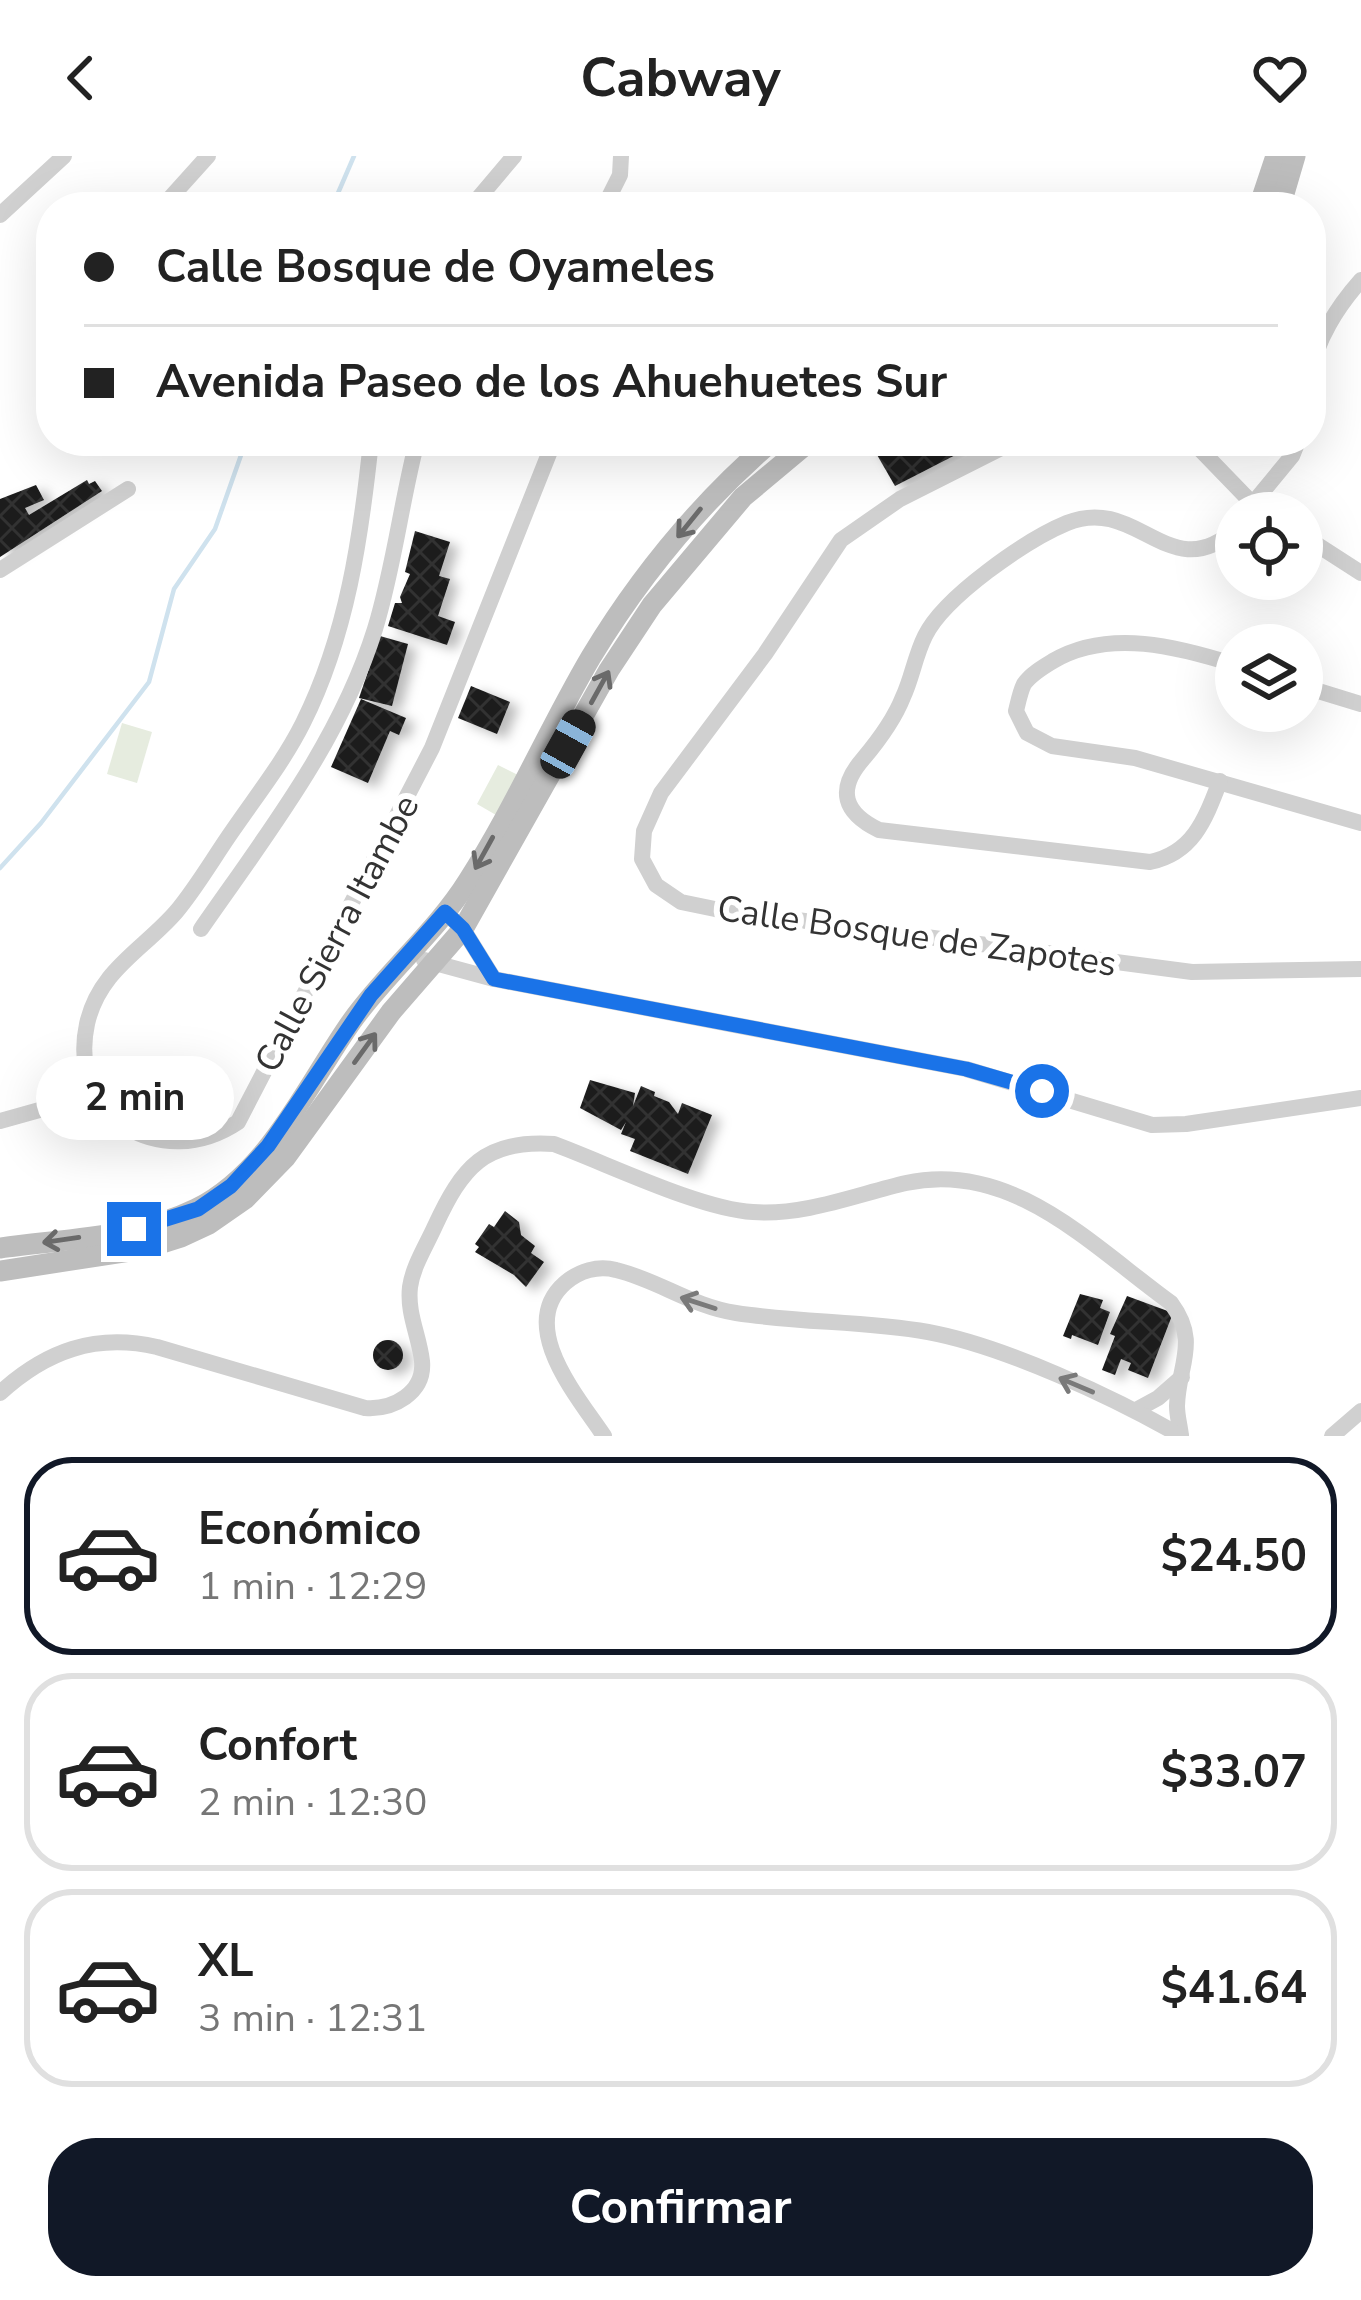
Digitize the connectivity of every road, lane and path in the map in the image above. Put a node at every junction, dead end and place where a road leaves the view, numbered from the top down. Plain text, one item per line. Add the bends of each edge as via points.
1 (64, 156) edge
2 (208, 156) edge
3 (497, 156) edge
4 (514, 156) edge
5 (622, 156) edge
6 (1276, 156) edge
7 (1295, 156) edge
8 (487, 186) junction
9 (176, 192) edge
10 (482, 192) edge
11 (612, 192) edge
12 (1263, 192) edge
13 (1284, 192) edge
14 (0, 215) edge
15 (1361, 280) edge
16 (1326, 332) edge
17 (368, 456) edge
18 (414, 456) edge
19 (548, 456) edge
20 (755, 456) edge
21 (792, 456) edge
22 (986, 456) edge
23 (1205, 456) edge
24 (1292, 456) edge
25 (128, 489) dead end
26 (1235, 492) edge
27 (1261, 492) edge
28 (1215, 546) edge
29 (1323, 549) edge
30 (0, 570) edge
31 (1361, 573) edge
32 (1215, 660) edge
33 (1323, 692) edge
34 (1361, 704) edge
35 (1220, 782) junction
36 (1361, 823) edge
37 (445, 912) junction
38 (201, 929) dead end
39 (463, 929) junction
40 (409, 951) junction
41 (431, 965) junction
42 (1361, 969) edge
43 (494, 979) junction
44 (93, 1095) junction
45 (1361, 1098) edge
46 (0, 1121) edge
47 (0, 1248) edge
48 (0, 1271) edge
49 (1182, 1376) junction
50 (0, 1393) edge
51 (1136, 1410) junction
52 (1361, 1412) edge
53 (603, 1436) edge
54 (1181, 1436) edge
55 (1333, 1436) edge

1 - 14 street
2 - 9 street
3 - 8 street
4 - 8 street
5 - 11 street
6 - 12 street
7 - 13 street
8 - 10 street
15 - 16 street
17 - 44 street via 357,563 310,707 175,913 102,986 86,1028
18 - 38 street via 391,572 355,680 300,788
19 - 44 street, Calle Sierra Itambe via 432,748 238,1122 204,1138 166,1141 130,1130
20 -> 37 street via 693,516 634,594
39 -> 21 street via 652,605 742,497
22 - 42 street, Calle Bosque de Zapotes via 841,540 661,793 642,859 656,885 715,909 1192,972
23 - 26 street
24 - 27 street
25 - 30 street
28 - 35 street via 1172,548 1128,523 1090,516 1044,536 942,608 892,721 847,788 859,820 880,830 1150,862 1190,842
29 - 31 street
32 - 35 street via 1164,647 1093,645 1039,670 1016,711 1027,733 1052,746
33 - 34 street
35 - 36 street
37 - 39 street
37 - 40 street
39 - 41 street
39 - 43 street
40 - 41 street
40 -> 47 street via 231,1186 198,1209 134,1229
41 - 43 street
48 -> 41 street via 143,1249 209,1224 285,1158
43 - 45 street via 966,1069 1151,1125
44 - 46 street
49 - 50 street via 1187,1338 1171,1303 1008,1190 930,1179 753,1212 541,1143 490,1155 454,1184 410,1289 421,1372 392,1406 365,1408 123,1341 52,1355
49 - 51 street
49 - 54 street
51 -> 53 street via 961,1339 735,1313 598,1268 560,1288 547,1329
51 - 54 street
52 - 55 street

